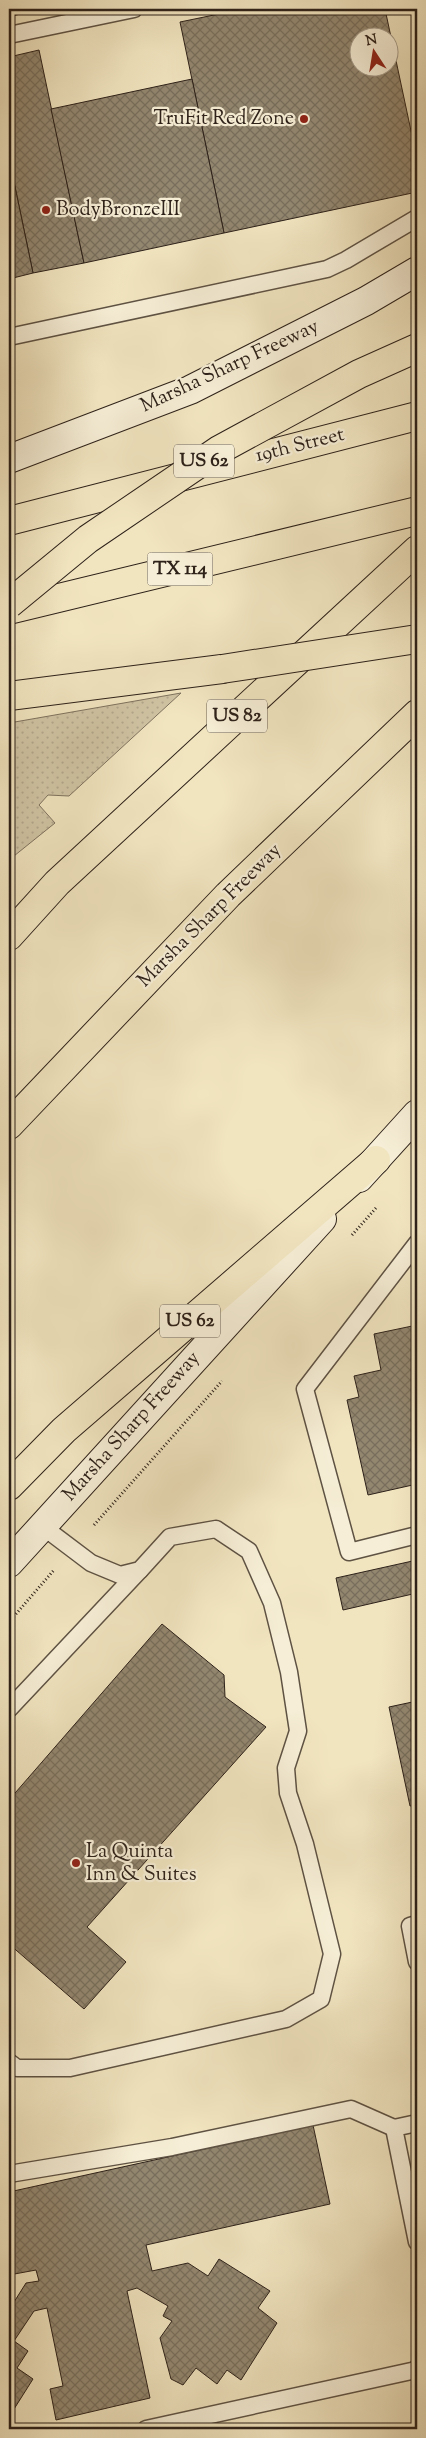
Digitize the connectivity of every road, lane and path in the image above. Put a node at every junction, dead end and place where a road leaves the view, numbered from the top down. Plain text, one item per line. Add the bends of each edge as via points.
1 (134, 9) edge
2 (9, 35) edge
3 (417, 218) edge
4 (417, 271) edge
5 (9, 337) edge
6 (417, 348) edge
7 (417, 416) edge
8 (9, 459) edge
9 (417, 511) edge
10 (9, 522) edge
11 (417, 550) edge
12 (9, 604) edge
13 (9, 610) edge
14 (417, 639) edge
15 (9, 696) edge
16 (417, 714) edge
17 (57, 882) junction
18 (9, 920) edge
19 (9, 936) edge
20 (417, 1114) edge
21 (9, 1125) edge
22 (376, 1160) junction
23 (417, 1243) edge
24 (9, 1486) edge
25 (42, 1526) junction
26 (417, 1535) edge
27 (9, 1563) edge
28 (56, 1568) dead end
29 (140, 1570) junction
30 (9, 1622) edge
31 (9, 1709) edge
32 (417, 1924) edge
33 (417, 1962) edge
34 (9, 2062) edge
35 (417, 2123) edge
36 (394, 2128) junction
37 (9, 2174) edge
38 (417, 2242) edge
39 (417, 2368) edge
40 (146, 2429) edge

1 - 2 lane
3 - 5 lane via 327,269
4 - 8 main road, Marsha Sharp Freeway via 366,301 190,390
6 - 12 main road, US 62, bridge via 359,374 220,450 88,539
7 - 10 main road, 19th Street
9 - 13 main road, TX 114
11 - 17 main road, US 82
14 - 15 main road, bridge via 222,669
16 - 21 main road, Marsha Sharp Freeway via 228,895
17 - 18 main road
17 - 19 main road, US 82
20 - 22 main road, Marsha Sharp Freeway / US 62
22 - 24 main road, US 62 via 64,1430
22 - 25 main road, Marsha Sharp Freeway
23 - 26 lane via 305,1389 348,1552
25 - 27 main road, Marsha Sharp Freeway
25 - 29 lane via 91,1563 120,1575
28 - 30 path
29 - 31 lane
29 - 34 lane via 170,1537 216,1529 249,1551 272,1603 289,1672 298,1731 286,1768 288,1793 305,1844 332,1954 321,2000 286,2018 70,2068 16,2068
32 - 33 lane via 410,1926
35 - 36 lane
36 - 37 lane via 351,2109 172,2147
36 - 38 lane
39 - 40 lane

